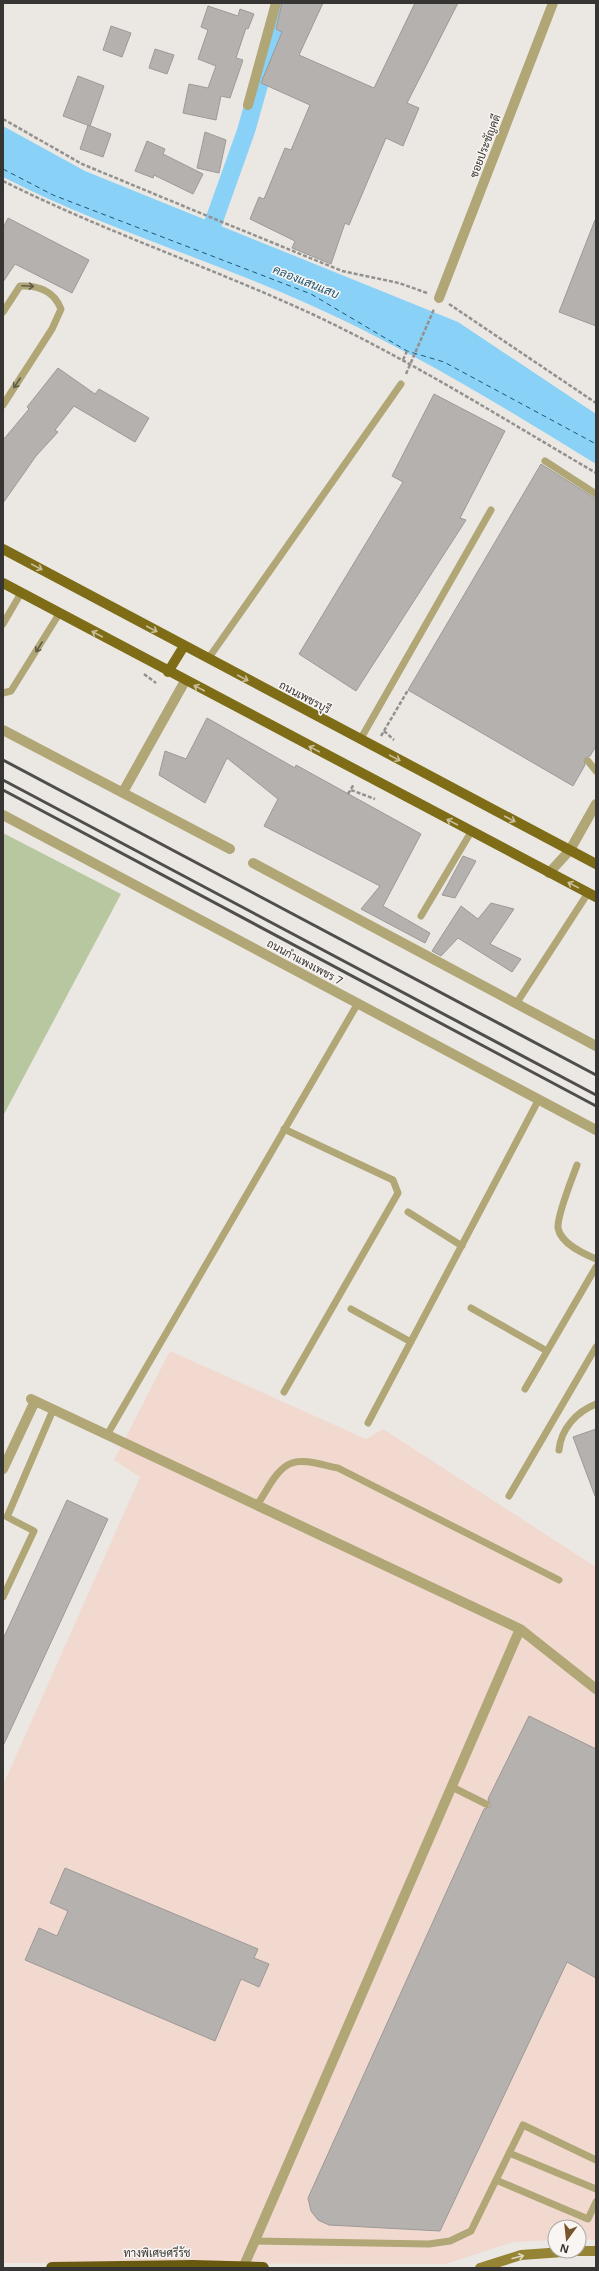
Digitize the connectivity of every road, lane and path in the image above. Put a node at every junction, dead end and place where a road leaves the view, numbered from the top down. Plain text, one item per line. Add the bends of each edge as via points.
1 (276, 3) edge
2 (553, 3) edge
3 (248, 105) dead end
4 (3, 119) edge
5 (3, 181) edge
6 (439, 298) junction
7 (3, 312) edge
8 (407, 351) dead end
9 (403, 360) junction
10 (402, 384) joint
11 (596, 403) edge
12 (3, 405) edge
13 (545, 461) dead end
14 (596, 473) edge
15 (596, 494) edge
16 (491, 510) dead end
17 (3, 549) edge
18 (3, 583) edge
19 (21, 593) junction
20 (59, 614) junction
21 (3, 624) edge
22 (184, 646) junction
23 (208, 659) junction
24 (168, 672) junction
25 (185, 681) junction
26 (3, 694) edge
27 (3, 730) edge
28 (384, 731) dead end
29 (360, 740) junction
30 (399, 745) dead end
31 (588, 760) dead end
32 (596, 771) edge
33 (351, 790) dead end
34 (123, 792) junction
35 (375, 799) dead end
36 (596, 804) edge
37 (3, 815) edge
38 (471, 832) junction
39 (230, 849) dead end
40 (570, 850) junction
41 (253, 863) dead end
42 (596, 864) edge
43 (549, 873) junction
44 (592, 895) edge
45 (421, 916) dead end
46 (358, 1003) junction
47 (516, 1004) junction
48 (596, 1046) edge
49 (539, 1099) junction
50 (284, 1129) junction
51 (596, 1130) edge
52 (576, 1165) dead end
53 (408, 1212) dead end
54 (462, 1246) junction
55 (596, 1259) edge
56 (596, 1267) edge
57 (471, 1308) dead end
58 (351, 1309) dead end
59 (411, 1342) junction
60 (596, 1346) edge
61 (547, 1351) junction
62 (525, 1389) dead end
63 (284, 1392) dead end
64 (596, 1404) edge
65 (54, 1410) junction
66 (368, 1423) dead end
67 (107, 1435) junction
68 (559, 1450) dead end
69 (3, 1469) edge
70 (509, 1496) dead end
71 (257, 1505) junction
72 (7, 1517) junction
73 (3, 1524) edge
74 (559, 1580) dead end
75 (3, 1597) edge
76 (520, 1629) junction
77 (596, 1689) edge
78 (452, 1787) junction
79 (486, 1804) dead end
80 (510, 2153) junction
81 (596, 2160) edge
82 (496, 2180) junction
83 (596, 2189) edge
84 (596, 2202) edge
85 (254, 2241) junction
86 (547, 2253) edge
87 (52, 2268) edge
88 (243, 2268) edge
89 (263, 2268) edge
90 (480, 2268) edge

1 - 3 street
2 - 6 street, ซอยประชัญคดี
4 - 6 path via 82,164 209,217 342,271 399,283
5 - 9 path via 46,203 311,314
6 - 10 path
6 - 11 path
7 -> 12 lane via 20,286 27,285 52,294 61,309 52,328
8 - 9 path
9 - 14 path
10 - 23 lane
13 - 15 lane
16 - 29 lane
17 -> 22 main road, ถนนเพชรบุรี
18 - 19 main road
19 - 20 main road
19 - 21 lane
24 -> 20 main road
20 -> 26 lane via 12,691
22 - 23 main road, ถนนเพชรบุรี
22 - 24 main road
23 -> 29 main road, ถนนเพชรบุรี
24 - 25 main road
25 - 34 street
38 -> 25 main road
27 - 34 street
28 - 30 path
29 -> 40 main road, ถนนเพชรบุรี
31 - 32 lane
33 - 35 path
34 - 39 street
36 - 40 street
37 - 46 street, ถนนกำแพงเพชร 7
38 - 43 main road
38 - 45 lane
40 - 42 main road, ถนนเพชรบุรี
40 - 43 street
41 - 47 street
44 -> 43 main road
44 - 47 lane
46 - 49 street, ถนนกำแพงเพชร 7
46 - 50 lane
47 - 48 street
49 - 51 street, ถนนกำแพงเพชร 7
49 - 54 lane
50 - 63 lane via 393,1180 398,1193
50 - 67 lane
52 - 55 lane via 558,1228 564,1240
53 - 54 lane
54 - 59 lane
56 - 61 lane
57 - 61 lane
58 - 59 lane
59 - 66 lane
60 - 70 lane
61 - 62 lane
64 - 68 lane via 586,1408 571,1421 560,1436
65 - 67 street
65 - 69 street via 33,1400
65 - 72 lane
67 - 71 street
71 - 74 lane via 282,1469 292,1462 338,1468
71 - 76 street
72 - 73 lane
72 - 75 lane via 34,1531
76 - 77 street
76 - 78 street
78 - 79 lane
78 - 85 street
80 - 81 lane via 522,2125
80 - 82 lane
80 - 83 lane
82 - 84 lane via 588,2219
82 - 85 lane via 471,2231 450,2241 429,2244
85 - 88 street
90 -> 86 main road via 521,2255
87 - 89 highway, ทางพิเศษศรีรัช

